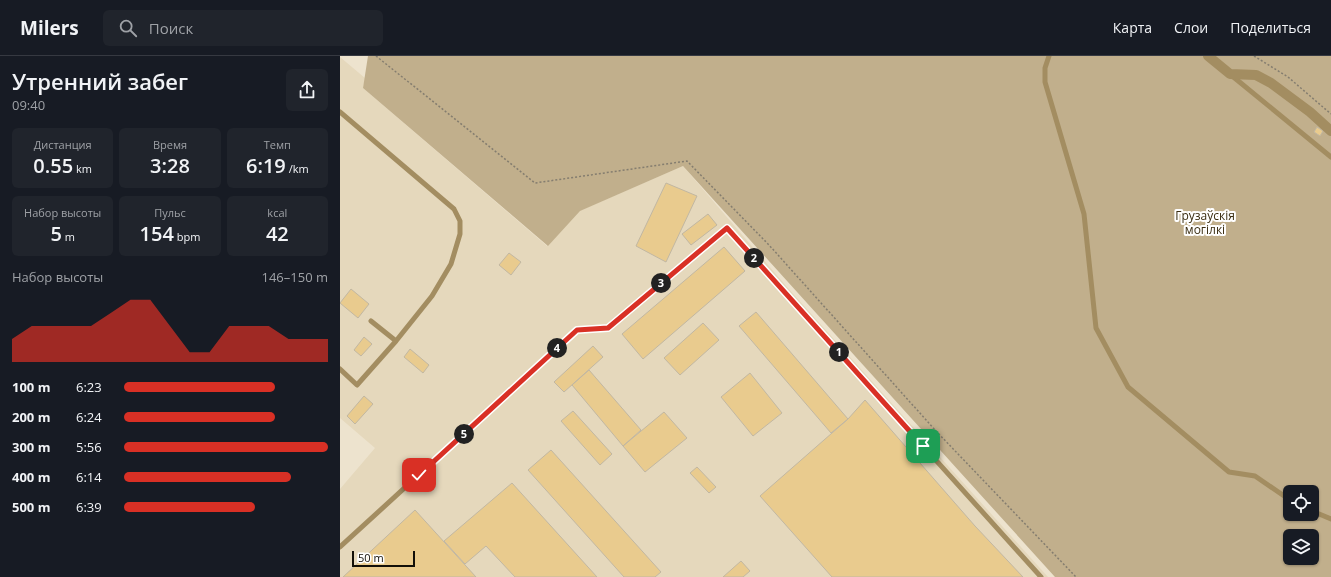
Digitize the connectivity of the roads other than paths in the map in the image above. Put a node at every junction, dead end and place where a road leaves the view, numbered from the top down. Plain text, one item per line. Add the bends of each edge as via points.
1 (1049, 56) edge
2 (1208, 56) edge
3 (1230, 74) junction
4 (340, 112) edge
5 (1331, 131) edge
6 (1331, 157) edge
7 (371, 321) dead end
8 (396, 342) junction
9 (340, 369) edge
10 (1283, 495) edge
11 (1319, 514) edge
12 (1331, 519) edge
13 (340, 547) edge
14 (1041, 577) edge

1 - 10 lane via 1044,82 1084,214 1096,328 1099,334 1128,387 1229,472 1255,476
2 - 3 street
3 - 5 street via 1256,75 1263,78 1310,112
3 - 6 lane
4 - 8 lane via 454,209 460,221 460,234 451,264 432,296
7 - 8 lane
8 - 9 lane via 356,385
11 - 12 lane
13 - 14 lane via 577,330 608,328 727,228

